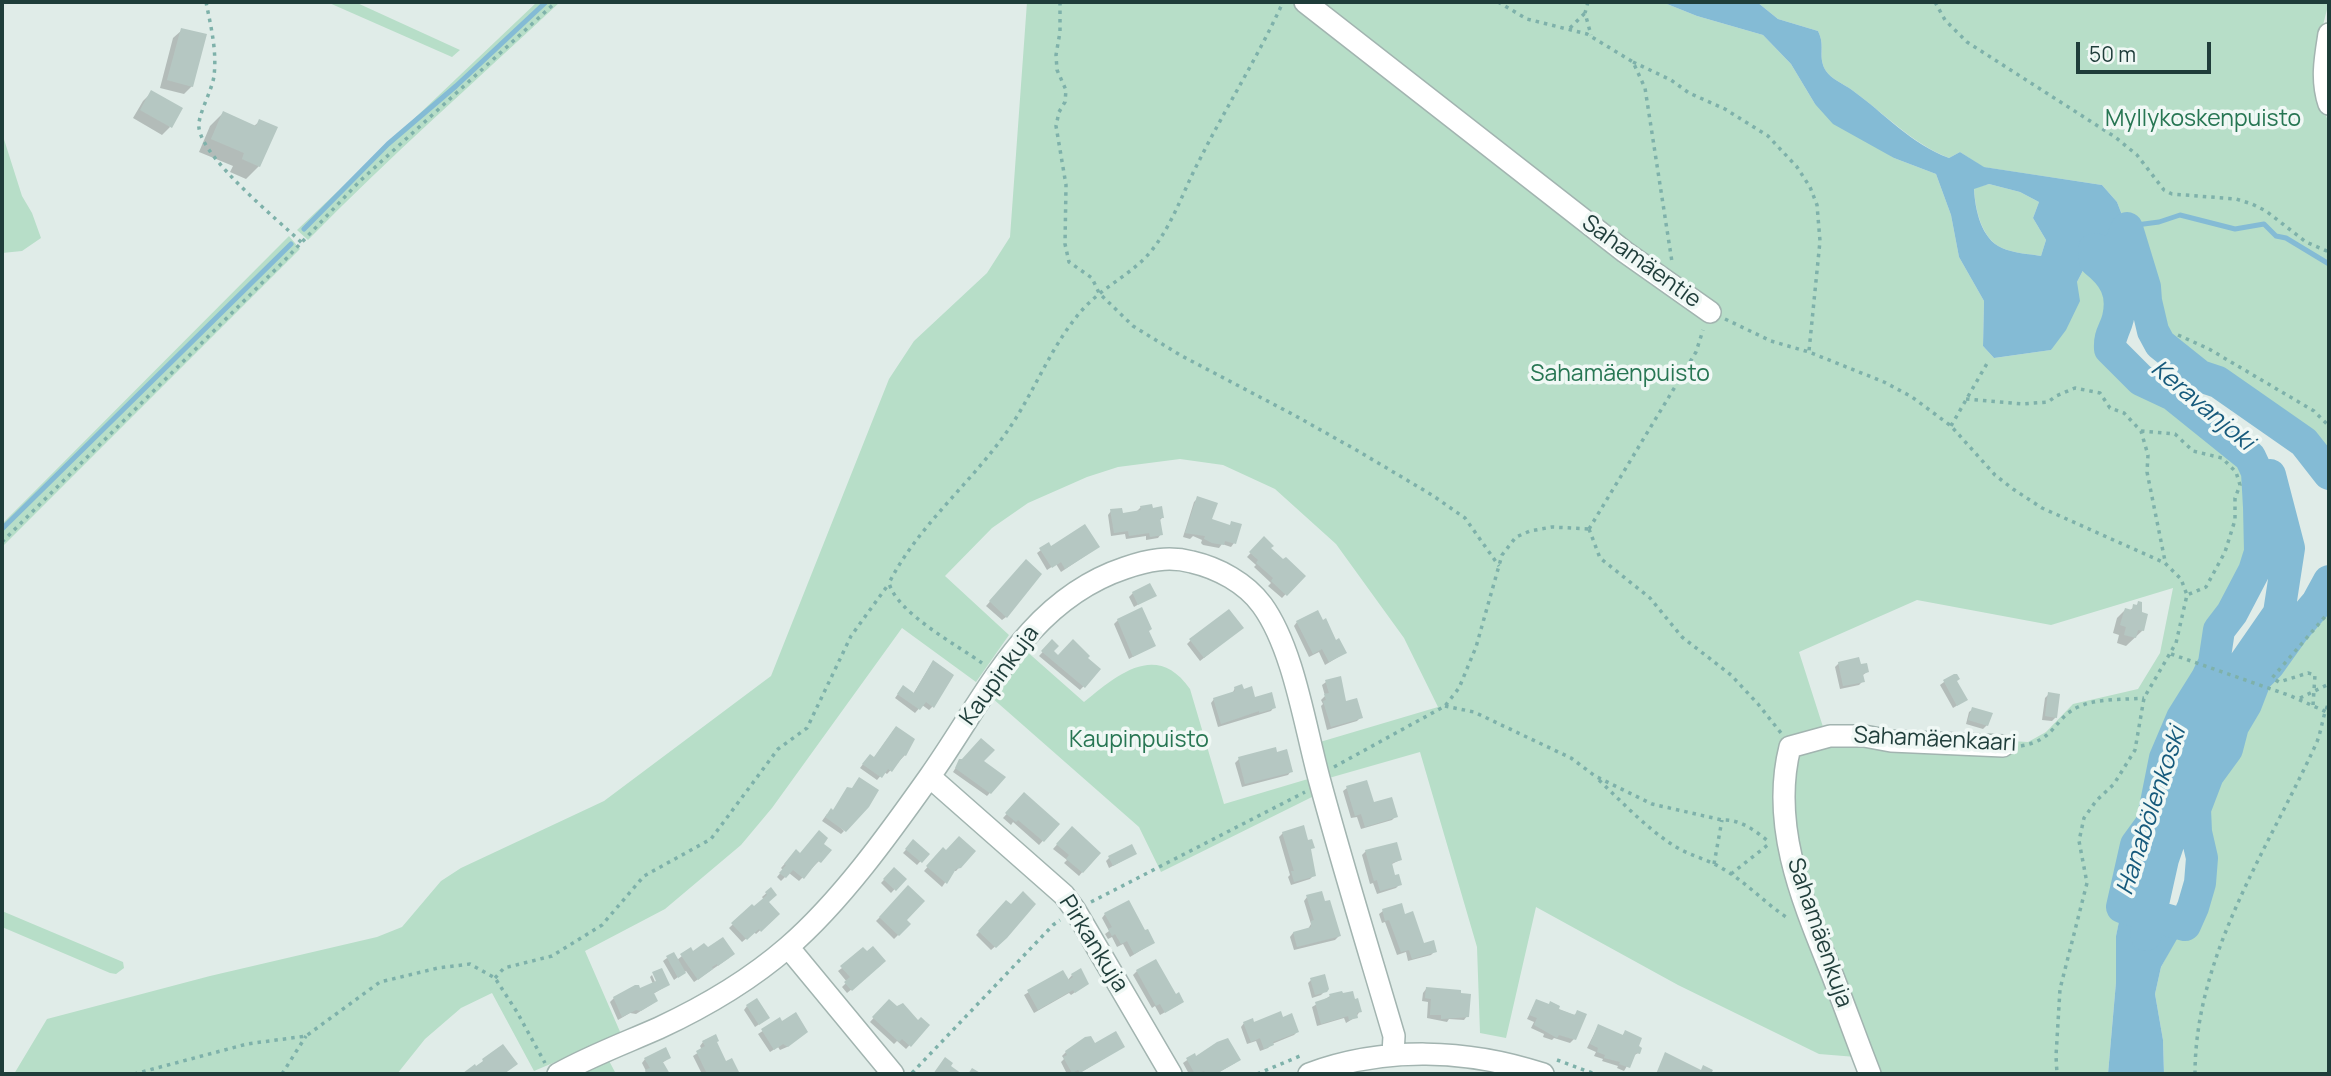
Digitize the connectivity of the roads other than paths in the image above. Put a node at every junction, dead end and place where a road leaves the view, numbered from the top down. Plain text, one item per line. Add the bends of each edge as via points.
1 (1305, 2) edge
2 (2329, 34) edge
3 (2329, 104) edge
4 (1710, 312) road end
5 (2003, 746) road end
6 (1790, 747) joint
7 (930, 777) junction
8 (788, 947) junction
9 (1393, 1054) junction
10 (1445, 1065) edge
11 (551, 1069) edge
12 (892, 1074) edge
13 (1171, 1074) edge
14 (1309, 1074) edge
15 (1544, 1074) edge
16 (1870, 1074) edge

1 - 4 street, Sahamäentie
2 - 3 street via 2323,70
5 - 6 street, Sahamäenkaari via 1830,736
6 - 16 street, Sahamäenkuja via 1783,794 1790,859
7 - 8 street, Kaupinkuja via 844,890
7 - 9 street, Kaupinkuja via 995,676 1036,625 1070,594 1112,572 1176,557 1207,565 1234,579 1260,603 1282,639 1394,1036
7 - 13 street, Pirkankuja via 1064,895
8 - 11 street, Kaupinkuja via 730,990 662,1027
8 - 12 street
9 - 10 street
9 - 14 street
10 - 15 street via 1487,1059

